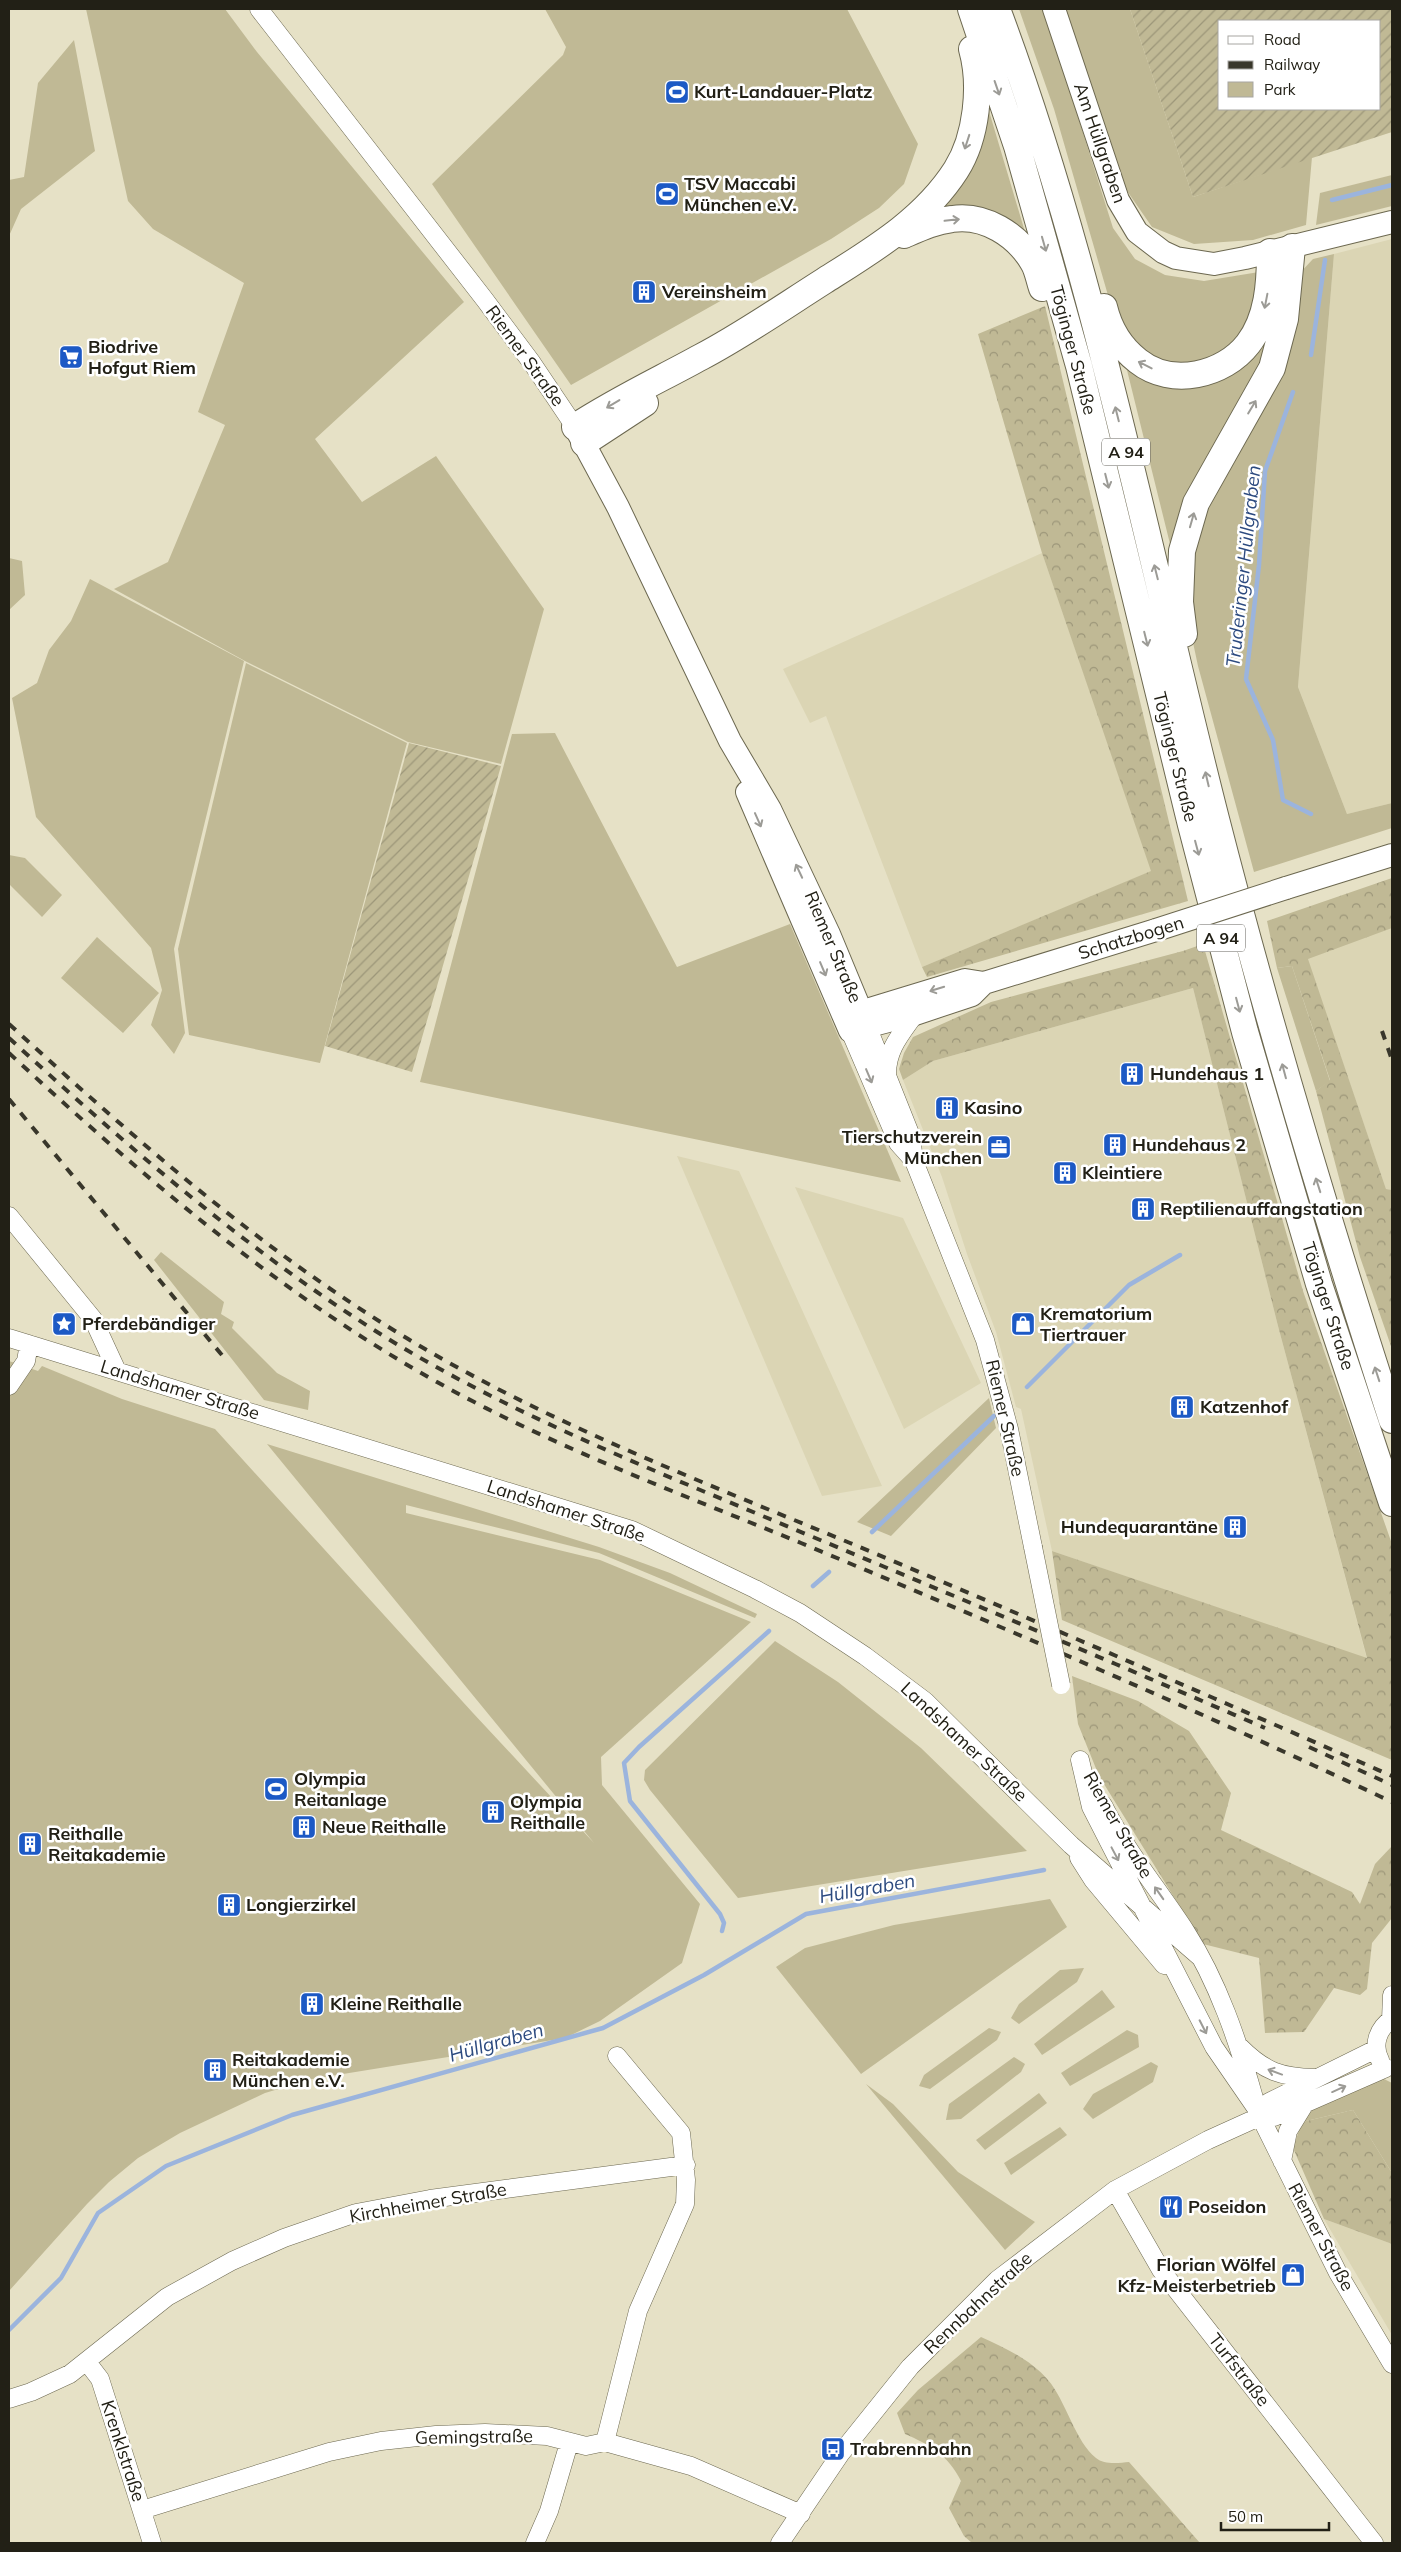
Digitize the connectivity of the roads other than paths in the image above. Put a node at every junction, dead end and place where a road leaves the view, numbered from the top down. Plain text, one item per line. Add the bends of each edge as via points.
1 (259, 9) edge
2 (969, 9) edge
3 (997, 9) edge
4 (1054, 9) edge
5 (1050, 167) junction
6 (1392, 222) edge
7 (889, 240) junction
8 (1281, 249) junction
9 (1079, 366) junction
10 (580, 435) junction
11 (1197, 738) junction
12 (1392, 855) edge
13 (984, 983) junction
14 (915, 1014) junction
15 (856, 1022) junction
16 (887, 1077) junction
17 (914, 1161) junction
18 (9, 1216) edge
19 (9, 1338) edge
20 (29, 1344) junction
21 (117, 1371) junction
22 (9, 1386) edge
23 (1392, 1420) edge
24 (1392, 1502) edge
25 (1061, 1685) dead end
26 (1071, 1845) junction
27 (1145, 1910) junction
28 (1200, 1957) junction
29 (1181, 1983) junction
30 (1392, 1995) edge
31 (1391, 2020) edge
32 (1240, 2047) junction
33 (1376, 2050) junction
34 (616, 2056) dead end
35 (1389, 2070) edge
36 (1317, 2078) junction
37 (1304, 2105) junction
38 (1259, 2112) junction
39 (1282, 2161) junction
40 (686, 2165) junction
41 (1115, 2190) junction
42 (87, 2362) junction
43 (1392, 2364) edge
44 (9, 2399) edge
45 (605, 2442) junction
46 (569, 2443) junction
47 (142, 2510) junction
48 (801, 2514) junction
49 (152, 2543) edge
50 (535, 2543) edge
51 (780, 2543) edge
52 (1374, 2543) edge

1 - 10 street, Riemer Straße via 485,300 553,392
2 -> 7 highway via 966,29 977,66 975,111 968,142 957,169 940,191
2 -> 9 highway, Töginger Straße / A 94 via 1017,146
3 - 5 highway, Töginger Straße / A 94
4 - 8 main road, Am Hüllgraben via 1118,200 1137,232 1163,252 1214,264
8 -> 5 highway via 1263,318 1248,344 1229,362 1204,374 1182,376 1158,371 1139,362 1118,340 1106,316 1073,202
11 -> 5 highway, Töginger Straße / A 94 via 1101,347
6 - 8 main road, Am Hüllgraben
7 -> 9 highway via 955,218 984,220 997,227 1016,241 1034,263 1058,339
7 - 10 highway via 702,357 634,391
11 -> 8 highway via 1203,716 1185,646 1180,602 1182,551 1196,503 1272,368 1285,319
9 -> 24 highway, Töginger Straße / A 94 via 1245,1032 1319,1284
10 - 15 main road, Riemer Straße via 730,741 770,809 829,934
23 -> 11 highway, Töginger Straße / A 94 via 1297,1118
12 - 13 main road, Schatzbogen, bridge
13 - 14 main road, Schatzbogen via 972,996
13 -> 15 main road, Schatzbogen via 966,980
14 - 15 main road, Schatzbogen
14 - 16 street via 893,1045 887,1061
15 - 16 street, Riemer Straße
15 -> 17 street, Riemer Straße via 898,1143
16 - 17 street, Riemer Straße via 911,1136
17 - 25 street, Riemer Straße, bridge via 985,1340 1009,1429
18 - 21 street via 94,1319
19 - 20 street, Landshamer Straße
20 - 21 street, Landshamer Straße
20 - 22 street via 26,1361
21 - 26 street, Landshamer Straße via 632,1530 755,1589 800,1613 865,1656 924,1701
26 - 27 street, Landshamer Straße
26 - 29 street, Landshamer Straße via 1093,1880
27 - 28 street, Landshamer Straße
28 -> 27 street, Riemer Straße via 1119,1832 1080,1760 1091,1807
27 - 29 street, Riemer Straße
28 - 32 street, Riemer Straße
29 -> 38 street, Riemer Straße via 1218,2055
30 - 31 street
31 - 33 street via 1379,2033
36 -> 32 street via 1271,2072
32 - 38 street, Riemer Straße
33 - 35 street, Rennbahnstraße
33 - 36 street, Rennbahnstraße
34 - 40 street via 681,2133
37 -> 35 street, Rennbahnstraße
36 - 38 street, Rennbahnstraße via 1270,2102
37 - 38 street, Rennbahnstraße via 1274,2117
37 - 39 street via 1288,2131
38 - 39 street, Riemer Straße
38 - 41 street, Rennbahnstraße
39 - 43 street, Riemer Straße via 1338,2273
40 - 42 street, Kirchheimer Straße via 430,2199 356,2213 284,2238 167,2297
40 - 45 street via 685,2204 638,2311
41 - 48 street, Rennbahnstraße via 997,2280 910,2366 841,2453
41 - 52 street, Turfstraße via 1162,2270
42 - 44 street, Kirchheimer Straße via 70,2374
42 - 47 street, Krenklstraße via 100,2379
45 - 46 street, Gemingstraße via 586,2446
45 - 48 street, Gemingstraße via 691,2466
46 - 47 street, Gemingstraße via 547,2436 485,2433 380,2441 329,2452
46 - 50 street via 550,2510
47 - 49 street, Krenklstraße
48 - 51 street, Rennbahnstraße

